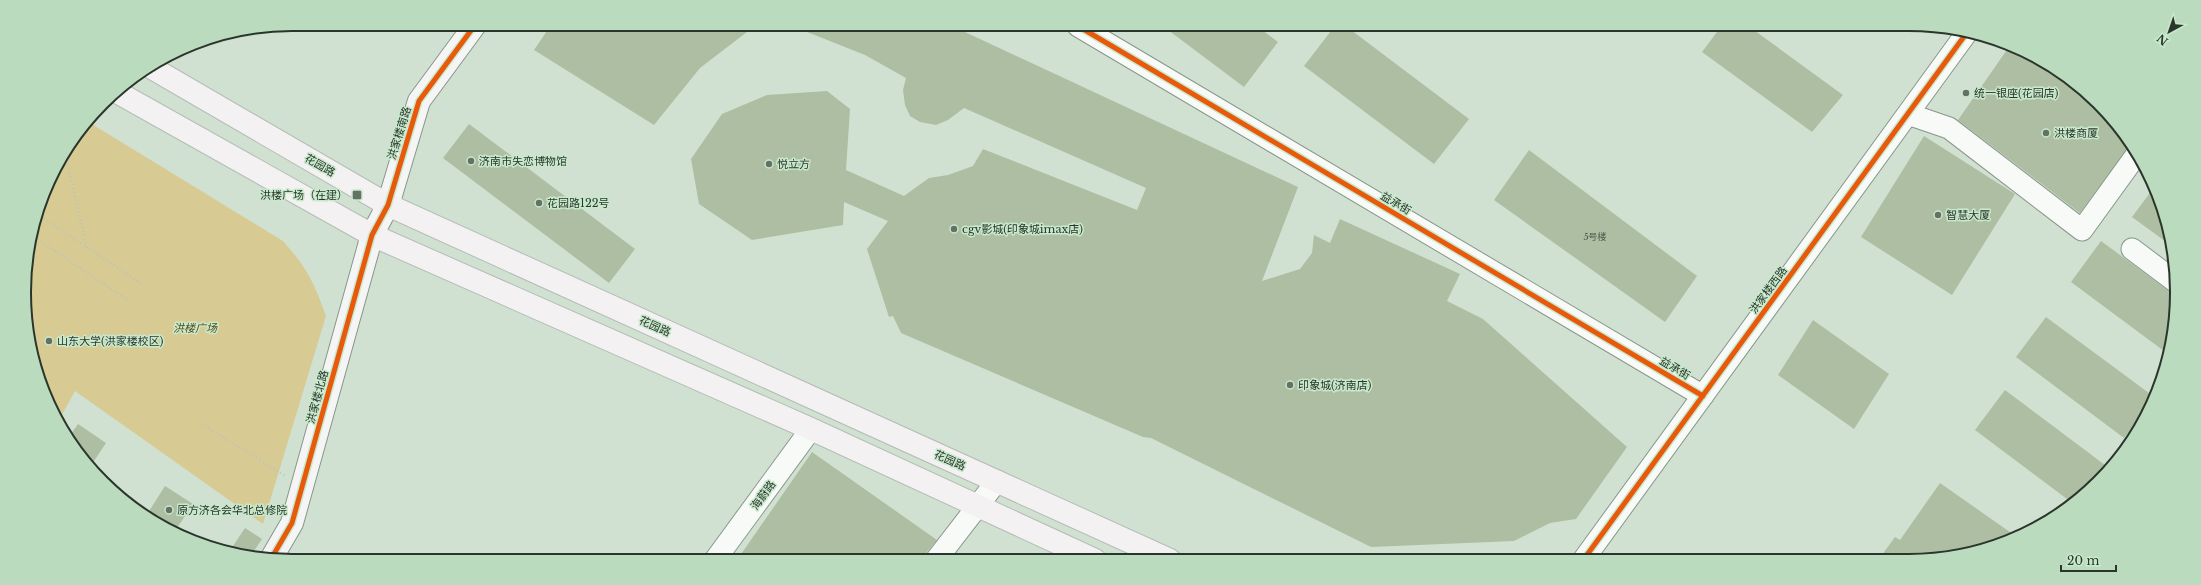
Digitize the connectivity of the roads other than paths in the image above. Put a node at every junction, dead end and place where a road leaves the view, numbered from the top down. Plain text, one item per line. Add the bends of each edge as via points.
1 (471, 31) edge
2 (1086, 31) edge
3 (1964, 37) edge
4 (155, 70) edge
5 (122, 95) edge
6 (1908, 114) junction
7 (2133, 159) edge
8 (388, 205) junction
9 (372, 235) junction
10 (2132, 248) dead end
11 (2169, 277) edge
12 (1703, 396) junction
13 (811, 429) junction
14 (998, 481) junction
15 (979, 506) junction
16 (275, 553) edge
17 (719, 554) edge
18 (941, 554) edge
19 (1083, 554) edge
20 (1157, 554) edge
21 (1588, 554) edge

1 - 8 street, 洪家楼南路 via 419,101
2 - 12 street, 益承街
3 - 6 street, 洪家楼西路
4 - 8 main road, 花园路
5 - 9 main road
6 - 7 street via 1948,128 2082,230
6 - 12 street, 洪家楼西路
8 - 9 street, 洪家楼南路
8 - 14 main road, 花园路
9 - 13 main road
9 - 16 street, 洪家楼北路 via 292,524
10 - 11 street
12 - 21 street, 洪家楼西路
13 - 15 main road
13 - 17 street, 海蔚路
14 - 15 street
14 - 20 main road, 花园路
15 - 18 street
15 - 19 main road

